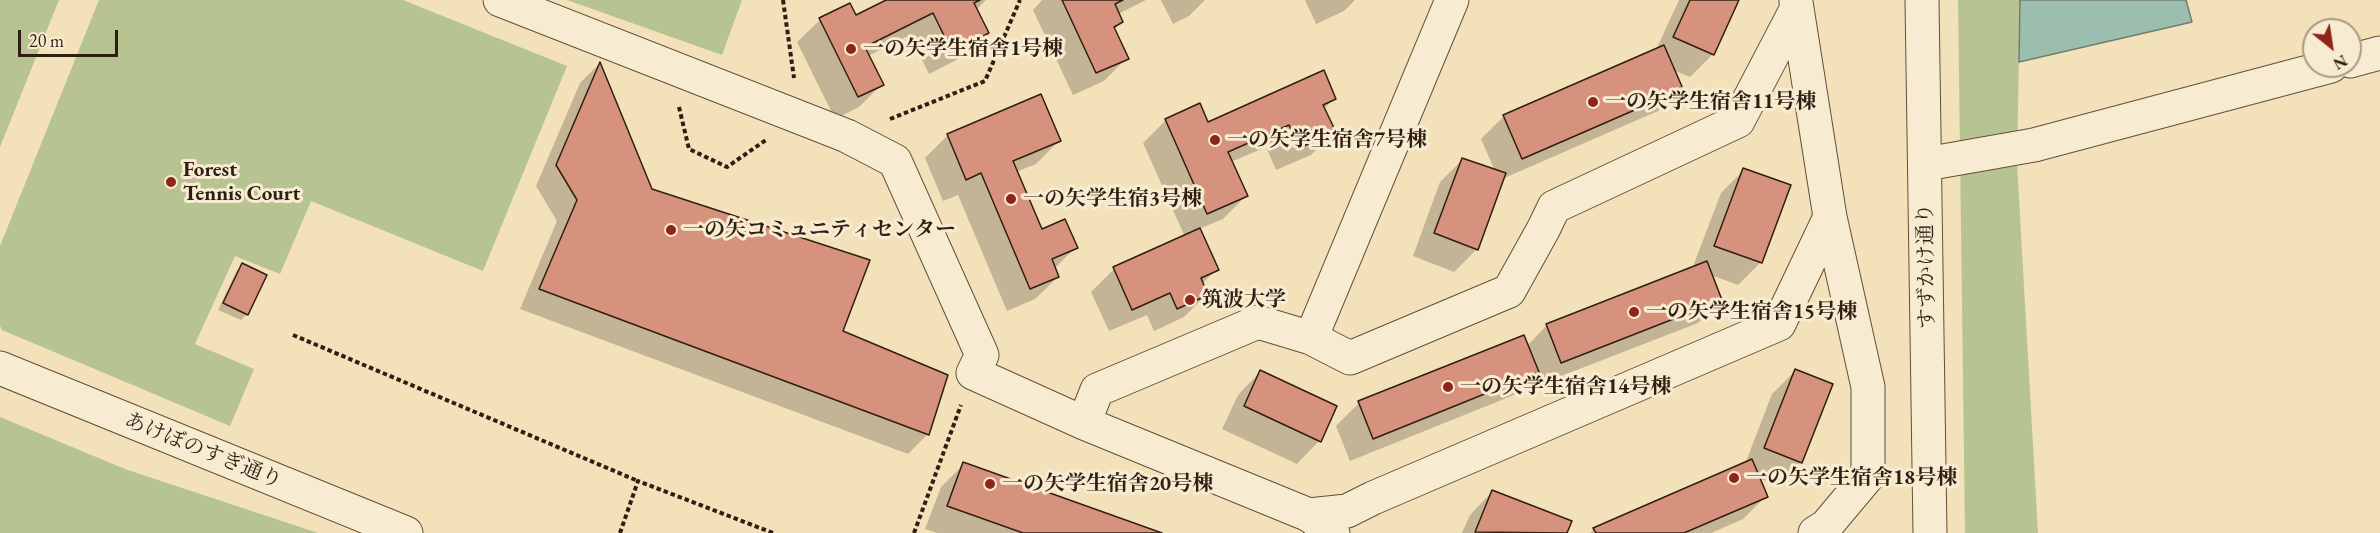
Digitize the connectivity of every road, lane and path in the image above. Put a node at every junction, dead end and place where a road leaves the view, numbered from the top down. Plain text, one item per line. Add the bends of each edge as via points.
1 (500, 0) edge
2 (1020, 0) edge
3 (1452, 0) edge
4 (1922, 0) edge
5 (1797, 4) edge
6 (2380, 53) edge
7 (2362, 58) edge
8 (2302, 74) edge
9 (847, 136) junction
10 (1926, 164) junction
11 (1830, 217) junction
12 (293, 336) dead end
13 (1311, 338) junction
14 (0, 368) edge
15 (973, 373) junction
16 (1084, 423) junction
17 (638, 481) junction
18 (1321, 524) edge
19 (406, 533) edge
20 (620, 533) edge
21 (773, 533) edge
22 (914, 533) edge
23 (1815, 533) edge
24 (1930, 533) edge

1 - 9 street
2 - 9 path via 985,81
3 - 13 street
4 - 10 street, すずかけ通り
5 - 11 street
5 - 13 street via 1738,122 1554,207 1509,291 1350,358
6 - 7 street
8 - 10 street via 2034,144
9 - 15 street via 895,161 982,356
10 - 24 street, すずかけ通り
11 - 18 street via 1779,324
11 - 23 street via 1868,387 1868,476 1826,526
12 - 17 path
13 - 16 street via 1258,322 1097,390
14 - 19 street, あけぼのすぎ通り
15 - 16 street
15 - 22 path
16 - 18 street
17 - 20 path
17 - 21 path

